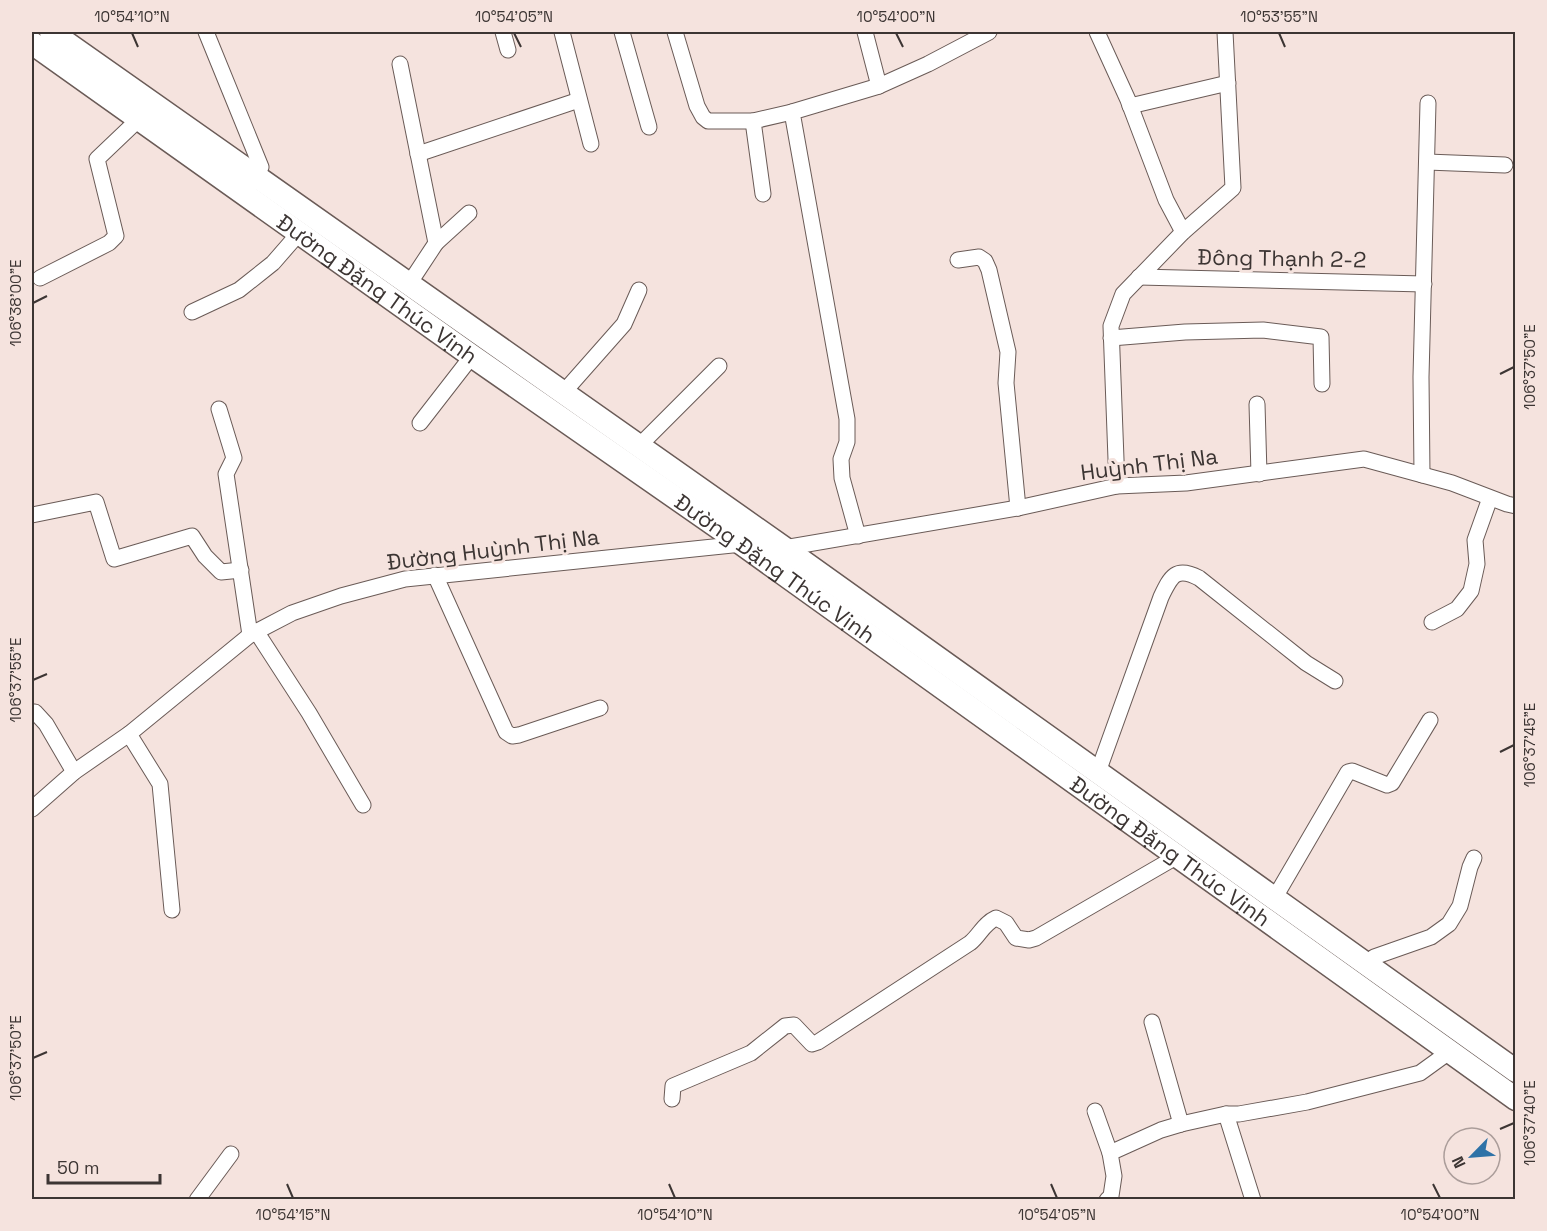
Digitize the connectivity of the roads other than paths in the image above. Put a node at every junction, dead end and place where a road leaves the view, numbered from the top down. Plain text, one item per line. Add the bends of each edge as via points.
1 (51, 32) edge
2 (206, 32) edge
3 (503, 32) edge
4 (562, 32) edge
5 (622, 32) edge
6 (675, 32) edge
7 (866, 32) edge
8 (989, 32) edge
9 (1097, 32) edge
10 (1225, 32) edge
11 (32, 43) edge
12 (508, 50) dead end
13 (400, 64) dead end
14 (1228, 83) junction
15 (879, 86) junction
16 (579, 100) junction
17 (1428, 103) dead end
18 (1130, 106) junction
19 (792, 112) junction
20 (139, 119) junction
21 (753, 121) junction
22 (649, 127) dead end
23 (591, 144) dead end
24 (418, 154) junction
25 (1427, 162) junction
26 (1505, 165) dead end
27 (257, 176) junction
28 (763, 194) dead end
29 (470, 213) dead end
30 (300, 232) junction
31 (1183, 232) junction
32 (436, 243) junction
33 (958, 260) dead end
34 (1139, 277) junction
35 (40, 278) dead end
36 (409, 284) junction
37 (1424, 284) junction
38 (639, 290) dead end
39 (192, 312) dead end
40 (1111, 338) junction
41 (472, 356) junction
42 (719, 366) dead end
43 (1322, 384) dead end
44 (563, 393) junction
45 (1257, 404) dead end
46 (219, 409) dead end
47 (420, 423) dead end
48 (639, 446) junction
49 (1259, 474) junction
50 (1422, 475) junction
51 (1117, 486) junction
52 (1490, 498) junction
53 (1515, 506) edge
54 (1018, 508) junction
55 (32, 515) edge
56 (858, 536) junction
57 (742, 544) junction
58 (784, 548) junction
59 (241, 570) junction
60 (435, 575) junction
61 (1432, 622) dead end
62 (253, 633) junction
63 (1335, 681) dead end
64 (600, 708) dead end
65 (32, 712) edge
66 (1430, 720) dead end
67 (129, 734) junction
68 (74, 772) junction
69 (1098, 772) junction
70 (363, 805) dead end
71 (32, 809) edge
72 (1176, 856) junction
73 (1474, 858) dead end
74 (1274, 899) junction
75 (172, 910) dead end
76 (1368, 966) junction
77 (1152, 1022) dead end
78 (1449, 1052) junction
79 (1515, 1071) edge
80 (672, 1099) dead end
81 (1515, 1099) edge
82 (1095, 1111) dead end
83 (1226, 1114) junction
84 (1181, 1124) junction
85 (231, 1154) dead end
86 (1110, 1154) junction
87 (197, 1200) edge
88 (1107, 1200) edge
89 (1253, 1200) edge

1 - 27 main road, Đường Đặng Thúc Vịnh
2 - 27 street via 261,167
3 - 12 street
4 - 16 street
5 - 22 street
6 - 21 street via 703,117 708,121
7 - 15 street
8 - 15 street
9 - 18 street
10 - 14 street
11 - 20 main road, Đường Đặng Thúc Vịnh
13 - 24 street
14 - 18 street
14 - 31 street via 1233,188
15 - 19 street
16 - 23 street
16 - 24 street
17 - 25 street
18 - 31 street via 1166,200
19 - 21 street
19 - 56 street via 847,419 842,478
20 - 30 main road, Đường Đặng Thúc Vịnh
20 - 35 street via 97,159 116,236
21 - 28 street
24 - 32 street
25 - 26 street
25 - 37 street
27 - 36 main road, Đường Đặng Thúc Vịnh
29 - 32 street
30 - 39 street via 273,263 239,290
30 - 41 main road, Đường Đặng Thúc Vịnh
31 - 34 street
32 - 36 street
33 - 54 street via 980,257 985,261 1000,315 1008,352 1006,383
34 - 37 street, Đông Thạnh 2-2
34 - 40 street via 1123,294 1111,326
36 - 44 main road, Đường Đặng Thúc Vịnh
37 - 50 street
38 - 44 street via 624,324
40 - 43 street via 1263,330 1321,337
40 - 51 street
41 - 47 street
41 - 57 main road, Đường Đặng Thúc Vịnh
42 - 48 street
44 - 48 main road, Đường Đặng Thúc Vịnh
45 - 49 street
46 - 59 street via 234,458 226,474
48 - 58 main road, Đường Đặng Thúc Vịnh
49 - 50 street, Huỳnh Thị Na via 1364,459
49 - 51 street, Huỳnh Thị Na
50 - 52 street, Huỳnh Thị Na
51 - 54 street, Huỳnh Thị Na
52 - 53 street, Huỳnh Thị Na
52 - 61 street via 1475,540 1478,564 1471,591 1456,609
54 - 56 street, Huỳnh Thị Na
55 - 59 street via 96,502 114,559 192,536 221,572
56 - 58 street, Huỳnh Thị Na
57 - 60 street, Đường Huỳnh Thị Na
57 - 72 main road, Đường Đặng Thúc Vịnh
58 - 69 main road, Đường Đặng Thúc Vịnh
59 - 62 street
60 - 62 street, Đường Huỳnh Thị Na via 341,596 292,613
60 - 64 street via 506,732 519,735
62 - 67 street, Đường Huỳnh Thị Na
62 - 70 street via 309,713
63 - 69 street via 1306,663 1199,578 1187,572 1177,573 1161,597
65 - 68 street via 46,724
66 - 74 street via 1392,783 1387,785 1348,772
67 - 68 street, Đường Huỳnh Thị Na
67 - 75 street via 160,784
68 - 71 street, Đường Huỳnh Thị Na
69 - 74 main road, Đường Đặng Thúc Vịnh
72 - 78 main road, Đường Đặng Thúc Vịnh
72 - 80 street via 1036,938 1016,938 1001,920 991,920 975,940 818,1042 812,1044 794,1025 785,1026 750,1053 673,1086
73 - 76 street via 1460,906 1449,924 1431,937 1374,957
74 - 76 main road, Đường Đặng Thúc Vịnh
76 - 79 main road, Đường Đặng Thúc Vịnh
77 - 84 street
78 - 81 main road, Đường Đặng Thúc Vịnh
78 - 83 street via 1420,1074 1307,1102
82 - 86 street
83 - 84 street
83 - 89 street
84 - 86 street
85 - 87 street
86 - 88 street via 1114,1176

